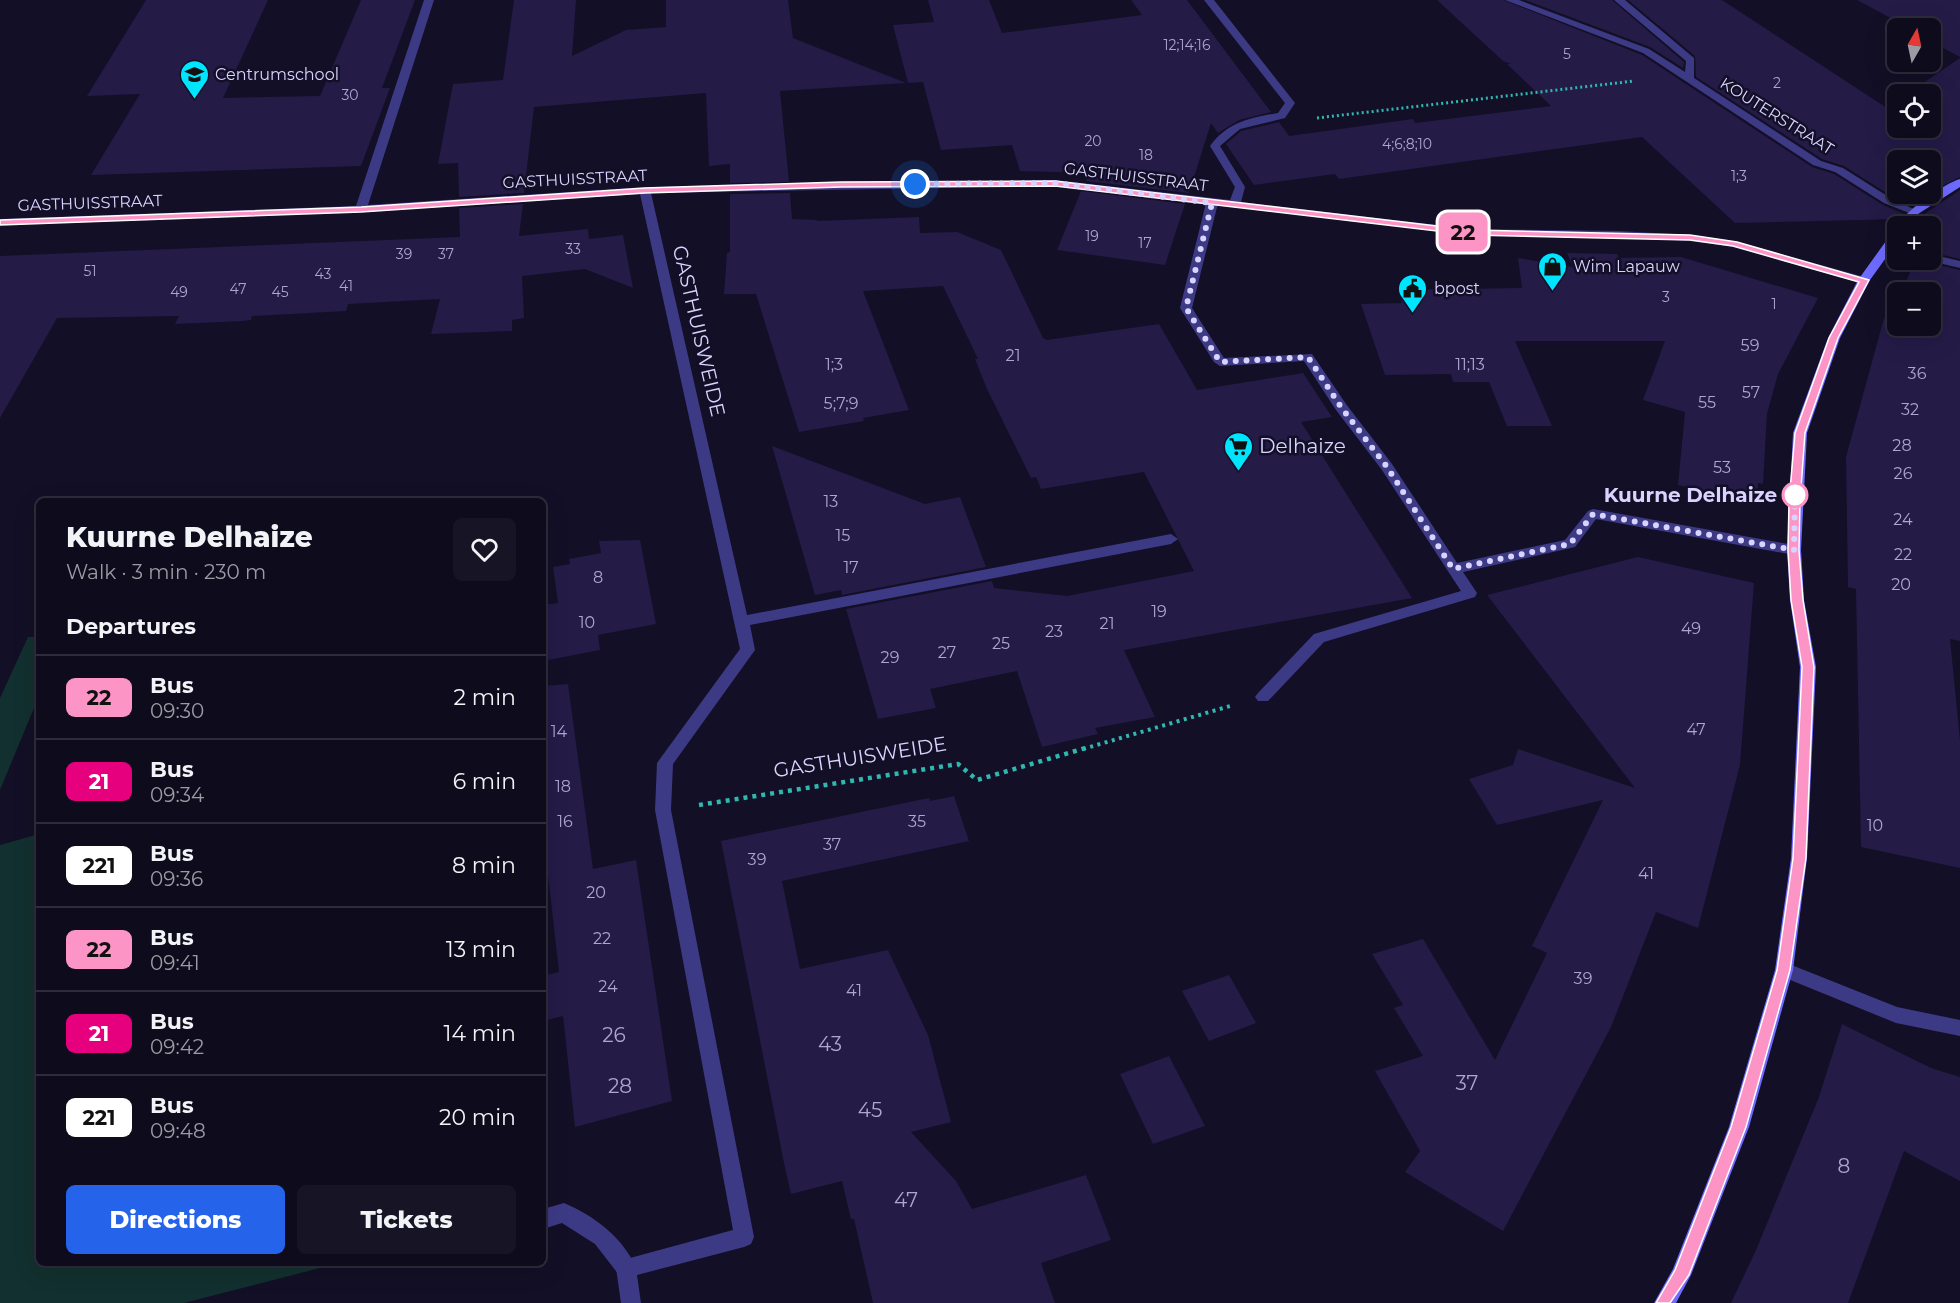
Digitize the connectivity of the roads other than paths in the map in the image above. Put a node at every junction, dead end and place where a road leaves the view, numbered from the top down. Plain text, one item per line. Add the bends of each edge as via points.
1 (429, 0) edge
2 (1209, 0) edge
3 (1510, 0) edge
4 (1619, 0) edge
5 (1689, 79) junction
6 (1960, 182) edge
7 (645, 190) junction
8 (1212, 203) junction
9 (1234, 205) junction
10 (361, 209) junction
11 (1914, 212) junction
12 (1911, 216) edge
13 (0, 222) edge
14 (1887, 253) edge
15 (1941, 260) edge
16 (1960, 265) edge
17 (1864, 280) junction
18 (1171, 539) dead end
19 (1794, 550) junction
20 (1453, 569) junction
21 (741, 621) junction
22 (1263, 697) road end
23 (1784, 970) junction
24 (1960, 1028) edge
25 (546, 1218) edge
26 (626, 1268) junction
27 (631, 1303) edge
28 (1664, 1303) edge

1 - 10 street
2 - 9 street via 1290,103 1281,116 1241,123 1225,133 1215,146 1240,187
3 - 5 street, KOUTERSTRAAT via 1646,51
4 - 5 street via 1691,60
5 - 11 street, KOUTERSTRAAT via 1817,163 1839,170 1888,201
6 - 11 street
7 - 8 street, GASTHUISSTRAAT via 1055,183
7 - 10 street, GASTHUISSTRAAT
7 - 21 street, GASTHUISWEIDE
8 - 9 street, GASTHUISSTRAAT
8 - 20 street via 1186,308 1220,362 1308,357 1387,467
9 - 17 street, GASTHUISSTRAAT via 1471,232 1690,238 1734,244
10 - 13 street, GASTHUISSTRAAT
11 - 12 street
14 - 17 street
15 - 16 street
17 - 19 street via 1834,338 1800,433
18 - 21 street
19 - 20 street via 1593,514 1570,544
19 - 23 street via 1808,667 1799,858
20 - 22 street via 1470,593 1320,638
21 - 26 street, GASTHUISWEIDE via 748,650 665,763 663,810 744,1237
23 - 24 street via 1896,1015
23 - 28 street via 1739,1127 1681,1275
25 - 26 street via 564,1213 602,1237
26 - 27 street

